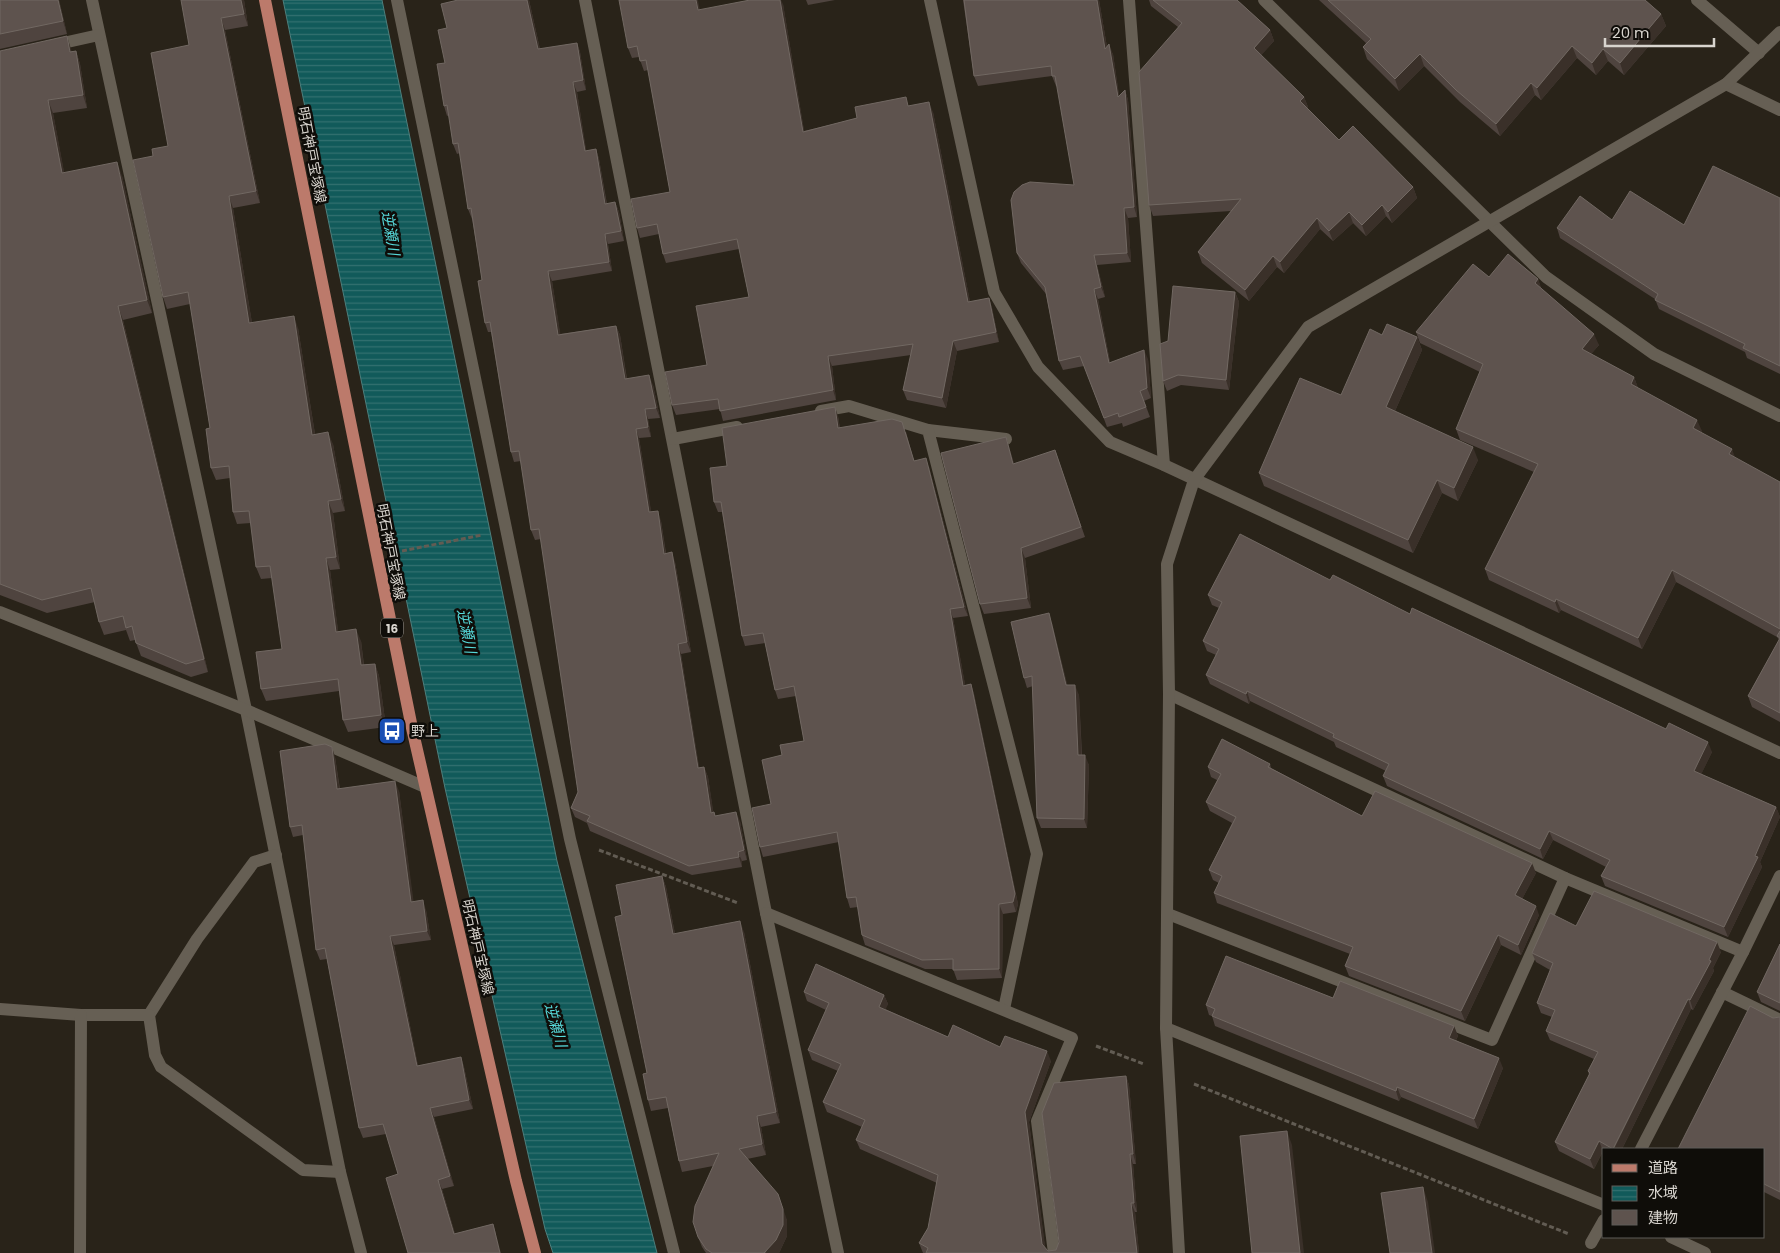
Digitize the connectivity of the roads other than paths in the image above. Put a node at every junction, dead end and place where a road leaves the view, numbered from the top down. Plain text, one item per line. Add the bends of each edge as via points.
1 (92, 0) edge
2 (265, 0) edge
3 (397, 0) edge
4 (585, 0) edge
5 (930, 0) edge
6 (1129, 0) edge
7 (1264, 0) edge
8 (1697, 0) edge
9 (1780, 32) edge
10 (99, 35) junction
11 (45, 47) edge
12 (1760, 53) junction
13 (1726, 84) junction
14 (1780, 110) edge
15 (1488, 221) junction
16 (810, 413) edge
17 (1780, 416) edge
18 (751, 424) edge
19 (928, 430) junction
20 (673, 439) junction
21 (1006, 439) edge
22 (1164, 465) junction
23 (1194, 480) junction
24 (0, 612) edge
25 (1169, 694) junction
26 (246, 710) junction
27 (1780, 753) edge
28 (425, 787) junction
29 (276, 855) junction
30 (1780, 876) edge
31 (1566, 878) junction
32 (766, 913) junction
33 (1168, 914) junction
34 (1744, 952) junction
35 (1722, 992) junction
36 (0, 1009) edge
37 (1004, 1009) junction
38 (80, 1015) junction
39 (149, 1015) junction
40 (1780, 1020) edge
41 (1166, 1028) junction
42 (1642, 1148) edge
43 (340, 1172) junction
44 (1602, 1204) edge
45 (1602, 1224) edge
46 (1673, 1238) edge
47 (1591, 1243) road end
48 (80, 1253) edge
49 (361, 1253) edge
50 (535, 1253) edge
51 (674, 1253) edge
52 (838, 1253) edge
53 (1054, 1253) edge
54 (1179, 1253) edge
55 (1705, 1253) edge

1 - 10 street
2 - 28 main road, 明石神戸宝塚線 / 16
3 - 51 street via 570,839
4 - 20 street
5 - 22 street via 994,292 1038,367 1110,442
6 - 22 street
7 - 15 street
8 - 12 street
9 - 12 street
10 - 11 street
10 - 26 street
12 - 13 street
13 - 14 street
13 - 15 street
15 - 17 street via 1546,277 1654,354
15 - 23 street via 1308,327
16 - 19 street via 849,406
18 - 20 street
19 - 21 street
19 - 37 street via 1037,854
20 - 32 street
22 - 23 street
23 - 25 street via 1167,564
23 - 27 street
24 - 26 street
25 - 31 street
25 - 33 street
26 - 28 street
26 - 29 street
28 - 50 main road, 明石神戸宝塚線 / 16
29 - 39 street via 254,862 197,939
29 - 43 street
30 - 34 street
31 - 33 street via 1492,1040
31 - 34 street
32 - 37 street
32 - 52 street
33 - 41 street
34 - 35 street
35 - 40 street
35 - 42 street
36 - 38 street
37 - 53 street via 1072,1038 1038,1121
38 - 39 street
38 - 48 street
39 - 43 street via 155,1056 161,1067 303,1170
41 - 44 street
41 - 54 street
43 - 49 street
45 - 47 street
46 - 55 street

